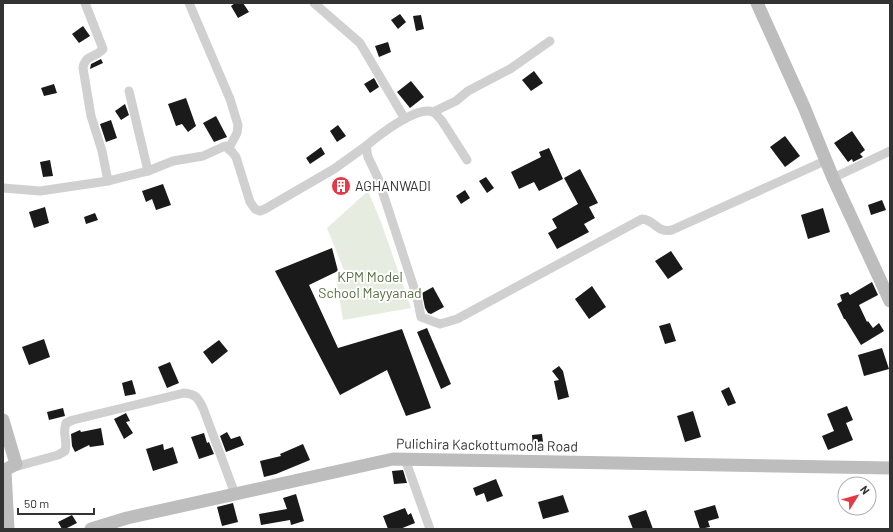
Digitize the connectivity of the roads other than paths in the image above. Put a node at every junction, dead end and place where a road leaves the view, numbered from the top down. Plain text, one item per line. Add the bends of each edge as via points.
1 (85, 3) edge
2 (190, 3) edge
3 (314, 3) edge
4 (757, 3) edge
5 (550, 41) dead end
6 (129, 92) dead end
7 (433, 112) junction
8 (405, 118) junction
9 (366, 146) junction
10 (228, 148) junction
11 (890, 151) edge
12 (466, 160) dead end
13 (827, 160) junction
14 (148, 171) junction
15 (833, 178) junction
16 (108, 181) junction
17 (3, 188) edge
18 (890, 301) edge
19 (3, 420) edge
20 (405, 459) junction
21 (8, 465) edge
22 (890, 468) edge
23 (235, 494) junction
24 (8, 529) edge
25 (91, 529) edge
26 (430, 529) edge

1 - 16 street via 103,49 88,58 83,68
2 - 10 street via 230,99 238,125 237,133
3 - 8 street via 360,43
4 - 13 main road
5 - 7 street via 510,69
6 - 14 street
7 - 8 street via 418,113
7 - 12 street via 442,121
8 - 9 street
9 - 10 street via 334,169 260,211 250,202 236,157
9 - 13 street via 422,317 440,324 457,319 642,219 650,220 666,232
10 - 14 street via 225,146 203,156 173,161
11 - 15 street
13 - 15 main road
14 - 16 street
15 - 18 main road
16 - 17 street via 40,191
19 - 21 main road
20 - 22 main road, Pulichira Kackottumoola Road
20 - 23 main road, Pulichira Kackottumoola Road via 394,459
20 - 26 street
21 - 23 street via 58,455 65,451 64,430 66,423 73,420 184,393 192,394 203,408
21 - 24 main road
23 - 25 main road, Pulichira Kackottumoola Road via 127,518

